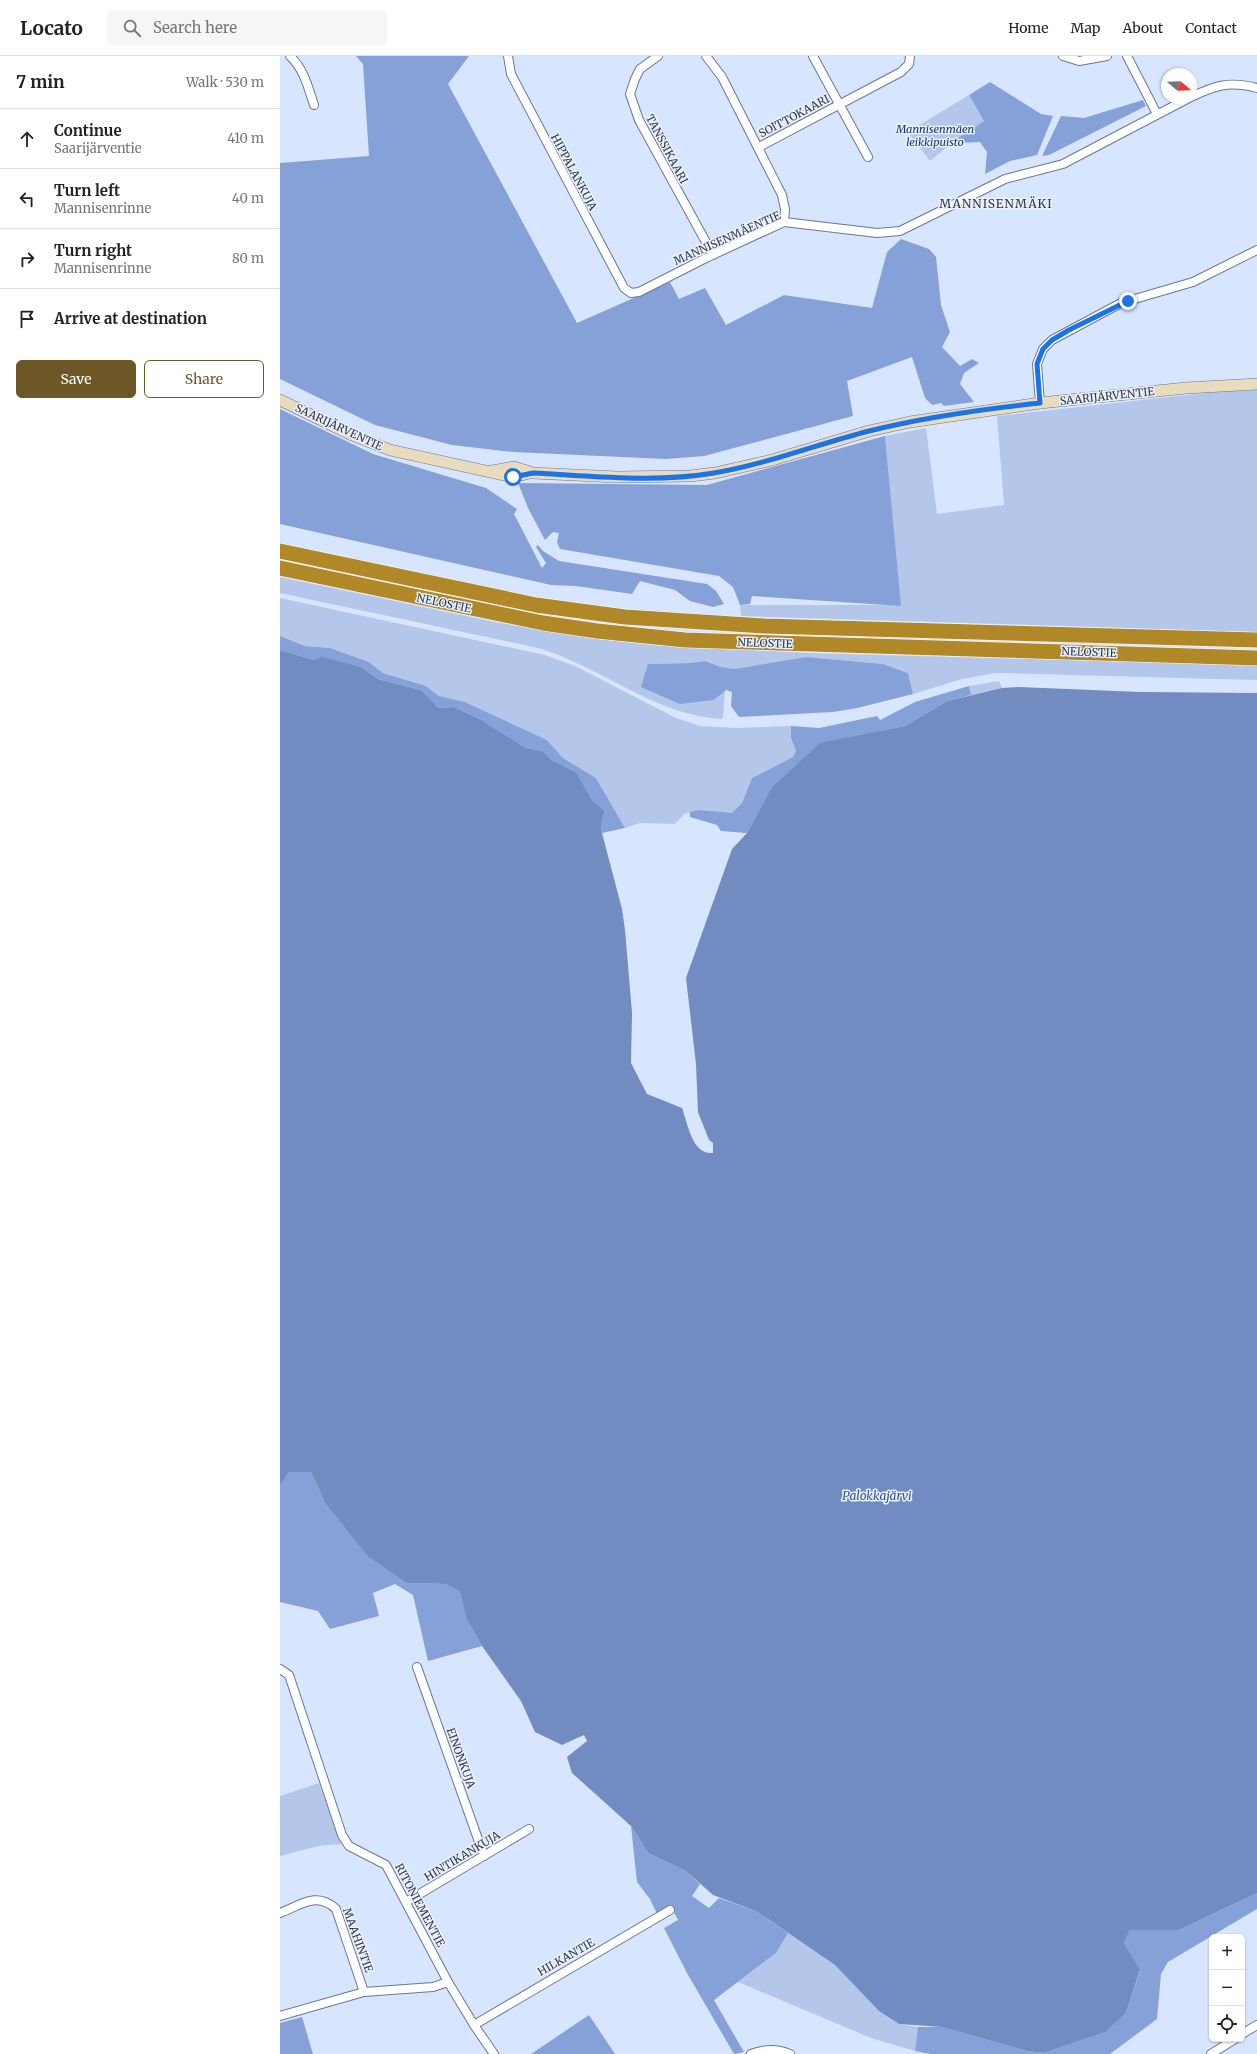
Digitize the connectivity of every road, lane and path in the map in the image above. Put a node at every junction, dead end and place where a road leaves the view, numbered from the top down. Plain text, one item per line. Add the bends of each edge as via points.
1 (290, 56) edge
2 (508, 56) edge
3 (658, 56) edge
4 (706, 56) edge
5 (814, 56) edge
6 (910, 56) edge
7 (1064, 56) edge
8 (1107, 56) edge
9 (1127, 56) edge
10 (1257, 88) edge
11 (1197, 94) edge
12 (840, 104) junction
13 (1178, 104) edge
14 (314, 105) dead end
15 (1157, 114) junction
16 (759, 147) junction
17 (868, 157) dead end
18 (784, 222) junction
19 (1257, 250) edge
20 (713, 255) junction
21 (631, 293) joint
22 (1257, 384) edge
23 (280, 400) edge
24 (1040, 403) junction
25 (280, 551) edge
26 (280, 568) edge
27 (1257, 640) edge
28 (1257, 658) edge
29 (417, 1667) dead end
30 (280, 1670) edge
31 (529, 1829) dead end
32 (484, 1856) junction
33 (406, 1902) junction
34 (670, 1910) dead end
35 (280, 1913) edge
36 (448, 1982) junction
37 (364, 1992) junction
38 (280, 2016) edge
39 (474, 2025) junction
40 (1257, 2025) edge
41 (1245, 2032) edge
42 (1230, 2042) edge
43 (492, 2053) edge
44 (750, 2054) edge
45 (790, 2054) edge
46 (1211, 2054) edge

1 - 14 street via 303,74
2 - 21 street, HIPPALANKUJA via 510,74 599,243 624,288
3 - 20 street, TANSSIKAARI via 640,69 630,94 638,120
4 - 16 street via 722,77
5 - 12 street, SOITTOKAARI
6 - 12 street, SOITTOKAARI via 909,64 901,72
7 - 8 street via 1079,61
9 - 15 street
10 - 11 street, MANNISENMÄENTIE via 1241,84 1224,84
12 - 16 street, SOITTOKAARI
12 - 17 street, SOITTOKAARI
13 - 15 street, MANNISENMÄENTIE
15 - 18 street, MANNISENMÄENTIE via 1063,164 1005,179 900,231 877,233
16 - 18 street via 782,195
18 - 20 street, MANNISENMÄENTIE
19 - 24 street via 1193,282 1121,303 1052,340 1043,349 1037,364
20 - 21 street, MANNISENMÄENTIE via 639,292
22 - 24 main road, SAARIJÄRVENTIE via 1186,388
23 - 24 main road, SAARIJÄRVENTIE via 352,435 390,450 461,466 492,471 514,467 533,473 655,478 715,473 910,422
25 - 27 highway, NELOSTIE via 529,603 633,618 764,626
26 - 28 highway, NELOSTIE via 543,623 685,640
29 - 32 street, EINONKUJA
30 - 33 street, RITONIEMENTIE via 289,1675 342,1836 349,1846 386,1865
31 - 32 street, HINTIKANKUJA
32 - 33 street, HINTIKANKUJA
33 - 36 street, RITONIEMENTIE
34 - 39 street, HILKANTIE
35 - 37 street, MAAHINTIE via 317,1898 328,1901 336,1909
36 - 37 street via 433,1987
36 - 39 street, RITONIEMENTIE
37 - 38 street
39 - 43 street, RITONIEMENTIE
40 - 41 street
42 - 46 street
44 - 45 street via 762,2050 775,2050

